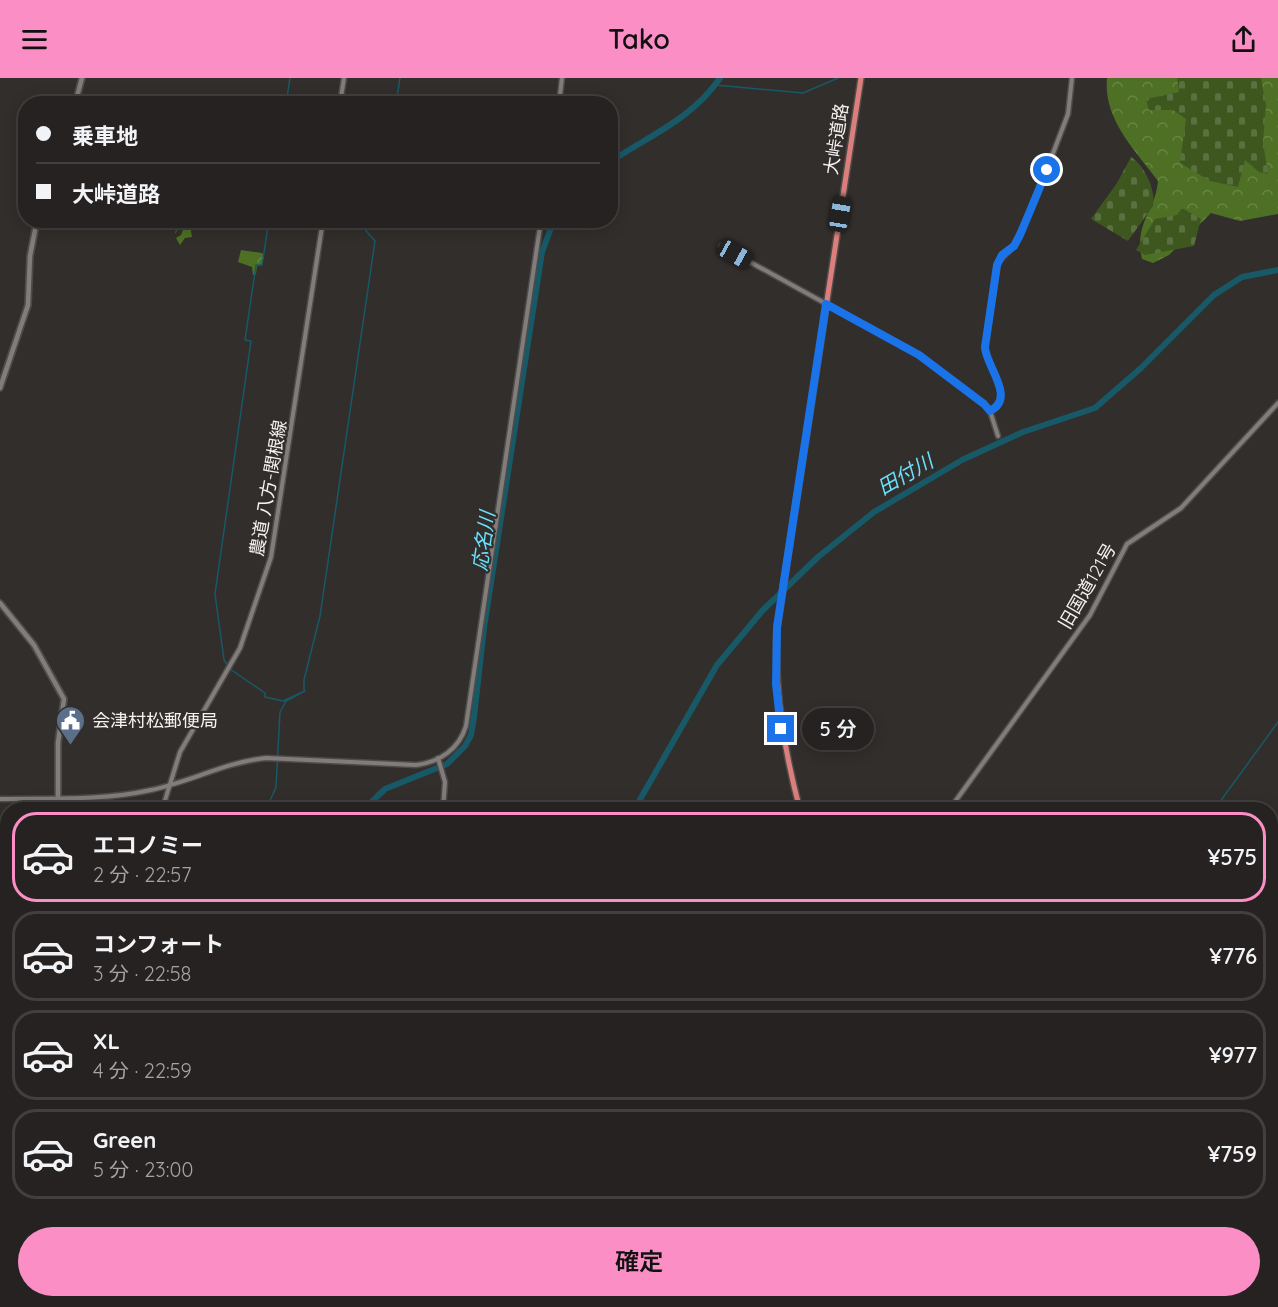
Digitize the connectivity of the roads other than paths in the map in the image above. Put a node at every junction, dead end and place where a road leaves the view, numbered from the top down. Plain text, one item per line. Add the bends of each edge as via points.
1 (82, 78) edge
2 (344, 78) edge
3 (562, 78) edge
4 (861, 78) edge
5 (1072, 78) edge
6 (77, 96) edge
7 (341, 96) edge
8 (560, 96) edge
9 (35, 228) edge
10 (322, 228) edge
11 (540, 228) edge
12 (721, 246) dead end
13 (826, 304) junction
14 (0, 388) edge
15 (1278, 403) edge
16 (990, 411) junction
17 (998, 436) dead end
18 (0, 603) edge
19 (439, 760) junction
20 (169, 785) junction
21 (58, 798) junction
22 (0, 799) edge
23 (58, 802) edge
24 (164, 802) edge
25 (444, 802) edge
26 (798, 802) edge
27 (955, 802) edge

1 - 6 main road
2 - 7 street
3 - 8 street
4 - 13 highway, 大峠道路
5 - 16 street via 1068,114 1040,189 1014,246 997,265 985,354 1000,383 1000,397
9 - 14 main road via 28,305
10 - 20 street, 農道 八方-関根線 via 271,557 240,648 180,752
11 - 19 street via 466,726 457,746
12 - 13 street
13 - 16 street via 919,355
13 - 26 highway, 大峠道路 via 779,611 778,711
15 - 27 street, 旧国道121号 via 1181,508 1127,544 1090,615
16 - 17 street
18 - 21 main road via 34,645 64,699 58,743
19 - 20 street via 410,765 266,758 247,760
19 - 25 street via 445,782
20 - 21 street via 111,796
20 - 24 street, 農道 八方-関根線
21 - 22 street
21 - 23 main road

